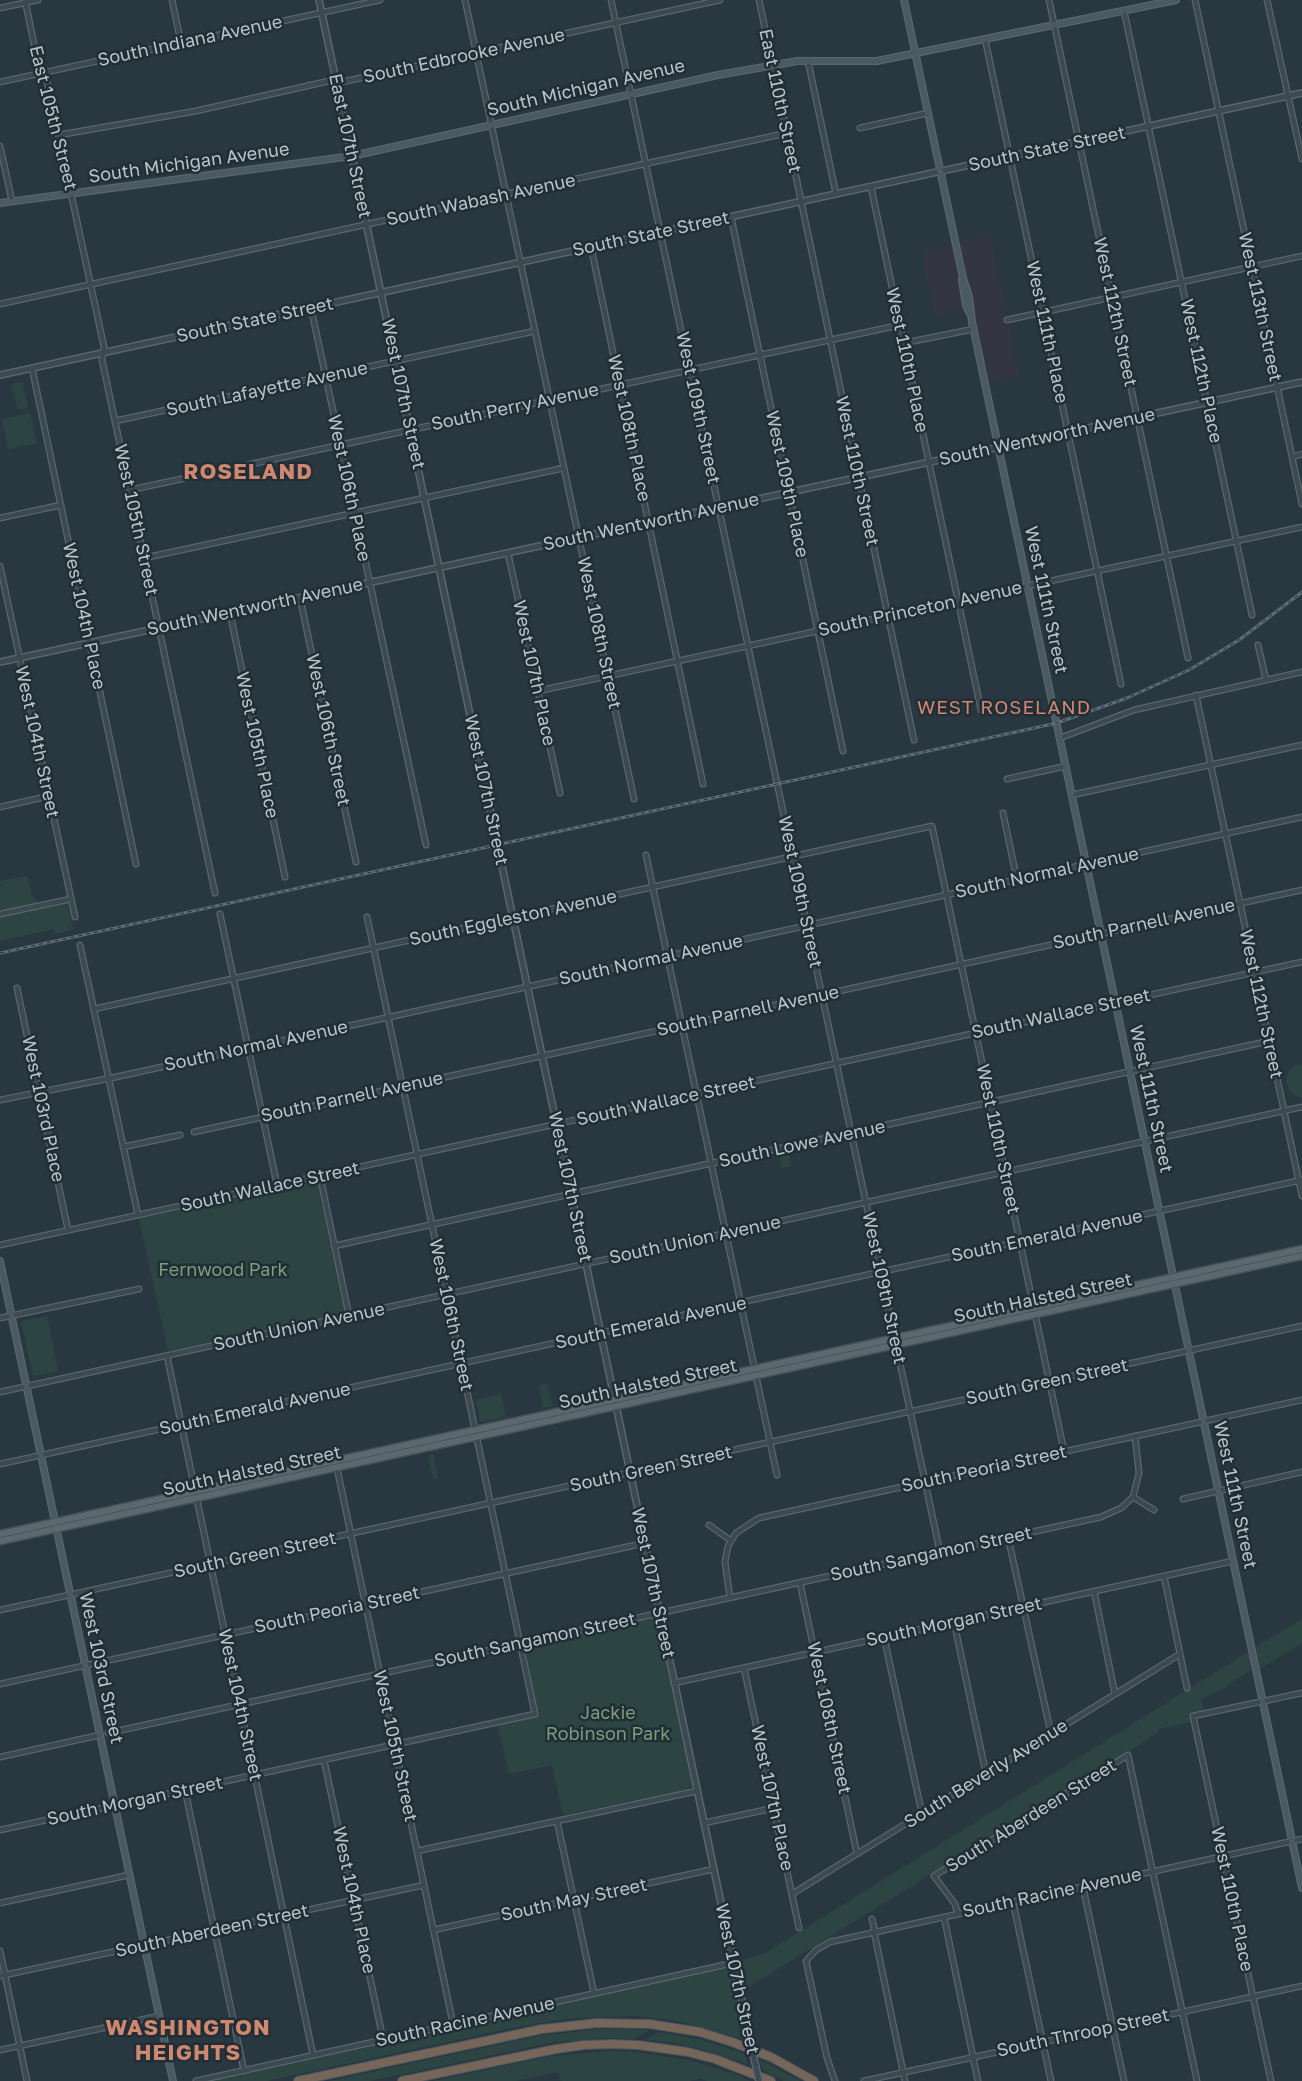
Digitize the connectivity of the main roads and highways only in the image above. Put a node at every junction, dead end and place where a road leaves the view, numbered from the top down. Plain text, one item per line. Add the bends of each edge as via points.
1 (904, 0) edge
2 (1176, 0) edge
3 (915, 53) junction
4 (0, 203) edge
5 (1302, 1249) edge
6 (1302, 1256) edge
7 (0, 1261) edge
8 (1173, 1277) junction
9 (1175, 1284) junction
10 (1034, 1311) junction
11 (56, 1525) junction
12 (0, 1534) edge
13 (0, 1541) edge
14 (1302, 1888) edge
15 (173, 2081) edge
16 (298, 2081) edge
17 (402, 2081) edge
18 (770, 2081) edge
19 (814, 2081) edge

1 - 3 main road, West 111th Street
2 - 3 main road, South Michigan Avenue
3 - 4 main road, South Michigan Avenue via 878,61 808,60 772,65 718,74 352,156
3 - 8 main road, West 111th Street via 969,295
5 - 8 main road, South Halsted Street
6 - 9 main road, South Halsted Street
7 - 11 main road, West 103rd Street
8 - 9 main road, West 111th Street
8 - 10 main road, South Halsted Street
9 - 10 main road, South Halsted Street
9 - 14 main road, West 111th Street
10 - 11 main road, South Halsted Street
11 - 12 main road, South Halsted Street
11 - 13 main road, South Halsted Street
11 - 15 main road, West 103rd Street
16 - 19 highway via 542,2029 623,2023 673,2027 732,2042 771,2057
17 - 18 highway via 556,2049 613,2044 638,2044 688,2052

